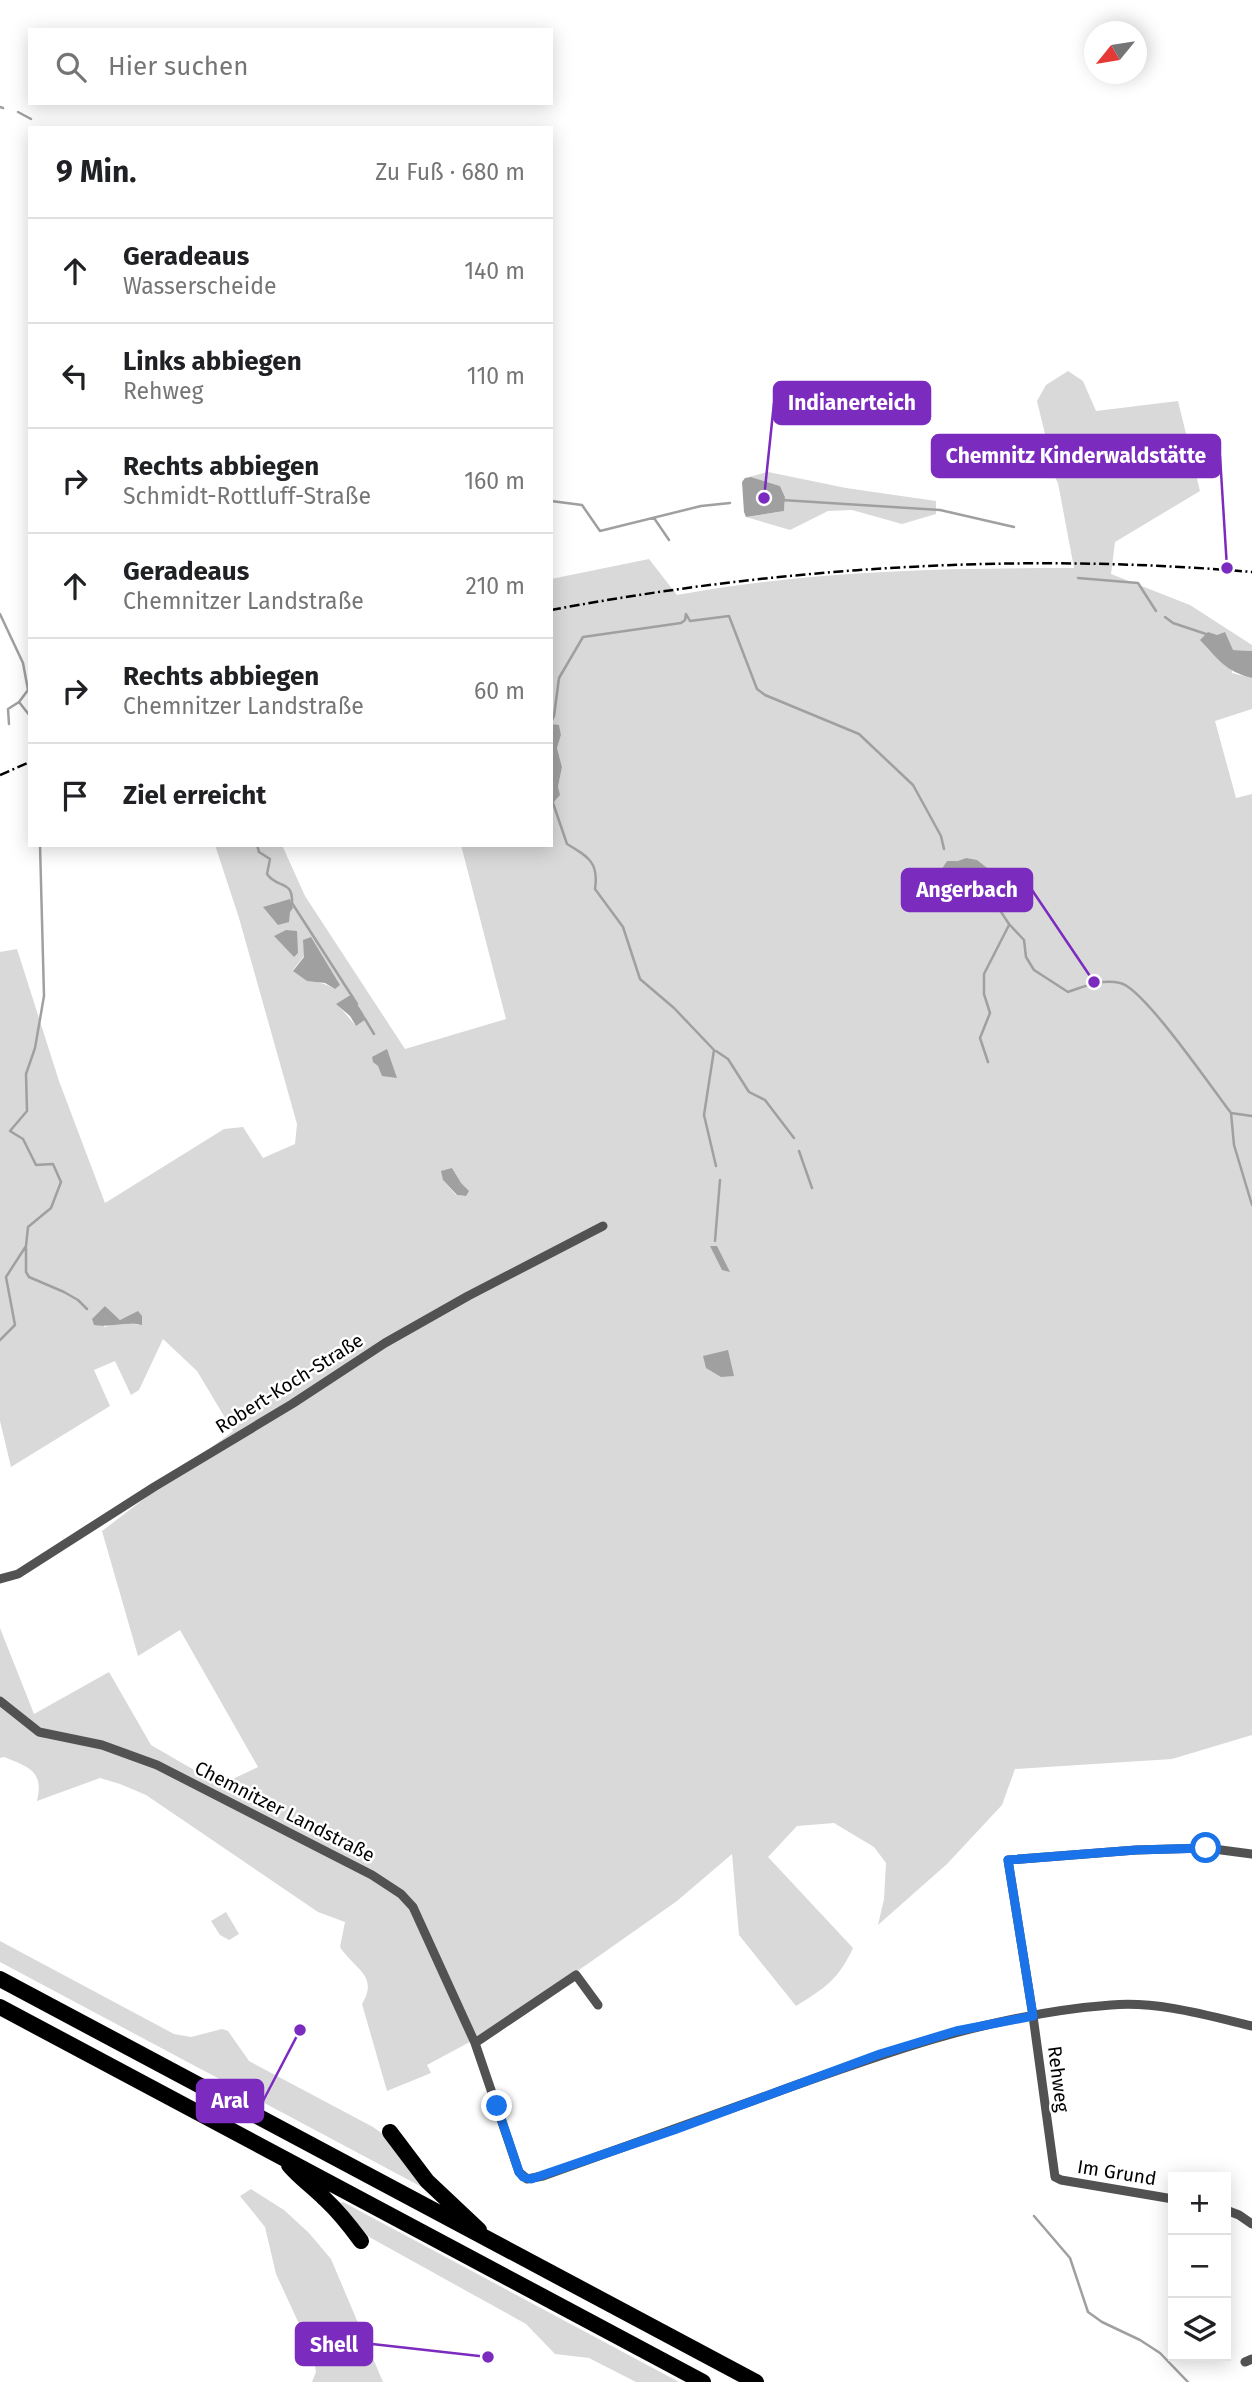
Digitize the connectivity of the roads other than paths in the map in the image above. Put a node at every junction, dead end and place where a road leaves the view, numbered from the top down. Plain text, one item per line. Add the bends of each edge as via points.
1 (603, 1226) dead end
2 (0, 1579) edge
3 (0, 1701) edge
4 (1252, 1854) edge
5 (0, 1979) edge
6 (598, 2005) dead end
7 (0, 2007) edge
8 (1033, 2016) junction
9 (1252, 2026) edge
10 (475, 2043) junction
11 (390, 2132) dead end
12 (283, 2157) junction
13 (1055, 2177) joint
14 (1168, 2198) edge
15 (1231, 2212) edge
16 (1252, 2224) edge
17 (488, 2239) junction
18 (361, 2241) dead end
19 (703, 2382) edge
20 (756, 2382) edge

1 - 2 street, Robert-Koch-Straße via 385,1343 18,1574
3 - 10 street, Chemnitzer Landstraße via 39,1732 102,1745 157,1765 386,1883 413,1907
4 - 8 street, Rehweg via 1206,1848 1008,1860
5 - 17 highway
6 - 10 street via 576,1975
7 - 12 highway
8 - 9 street via 1112,2005 1179,2009
8 - 10 street, Chemnitzer Landstraße via 956,2031 880,2054 527,2179 519,2172
8 - 13 street, Rehweg
11 - 17 highway via 427,2180
12 - 18 highway
12 - 19 highway
13 - 14 street, Im Grund
15 - 16 street
17 - 20 highway

